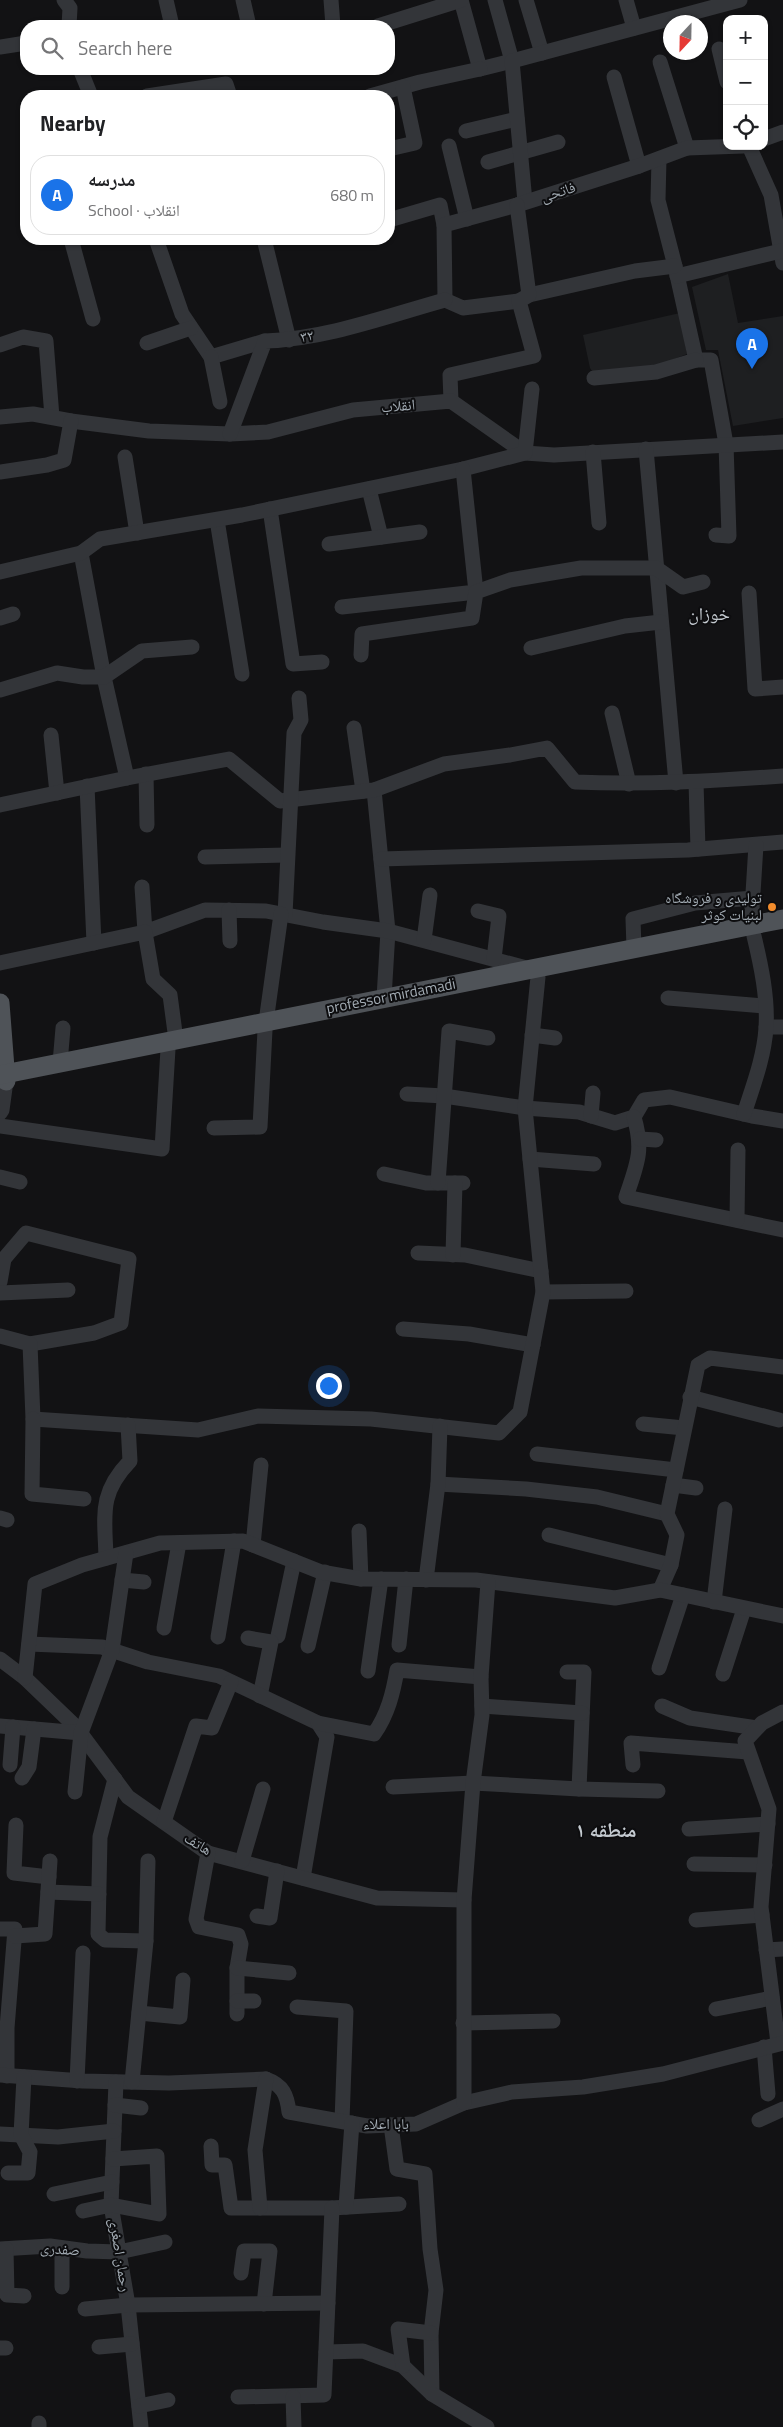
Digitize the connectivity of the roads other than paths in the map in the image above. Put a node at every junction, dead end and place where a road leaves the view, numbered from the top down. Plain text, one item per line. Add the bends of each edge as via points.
1 (64, 0) edge
2 (167, 0) edge
3 (244, 0) edge
4 (331, 0) edge
5 (461, 0) edge
6 (495, 0) edge
7 (526, 0) edge
8 (626, 0) edge
9 (740, 0) edge
10 (689, 7) edge
11 (69, 20) edge
12 (171, 20) edge
13 (248, 20) edge
14 (333, 20) edge
15 (395, 21) edge
16 (634, 28) junction
17 (20, 44) edge
18 (0, 47) edge
19 (719, 49) dead end
20 (542, 53) junction
21 (512, 61) junction
22 (660, 62) dead end
23 (723, 66) edge
24 (480, 69) junction
25 (82, 75) edge
26 (614, 77) dead end
27 (403, 87) junction
28 (89, 90) edge
29 (186, 90) edge
30 (228, 90) edge
31 (392, 90) edge
32 (517, 119) junction
33 (466, 132) dead end
34 (783, 132) edge
35 (768, 138) edge
36 (558, 142) dead end
37 (449, 146) dead end
38 (723, 147) edge
39 (395, 148) edge
40 (687, 148) junction
41 (751, 150) edge
42 (521, 154) junction
43 (659, 159) junction
44 (488, 162) dead end
45 (639, 166) junction
46 (521, 204) junction
47 (395, 218) edge
48 (467, 218) junction
49 (444, 225) junction
50 (73, 245) edge
51 (158, 245) edge
52 (265, 245) edge
53 (782, 251) edge
54 (676, 271) junction
55 (524, 298) junction
56 (445, 300) junction
57 (93, 319) dead end
58 (191, 328) junction
59 (1, 340) edge
60 (265, 340) junction
61 (289, 340) junction
62 (147, 343) dead end
63 (211, 357) junction
64 (696, 360) junction
65 (594, 378) dead end
66 (532, 389) dead end
67 (451, 401) junction
68 (220, 402) dead end
69 (0, 417) edge
70 (52, 417) junction
71 (71, 421) junction
72 (230, 434) junction
73 (783, 442) edge
74 (726, 444) junction
75 (646, 449) junction
76 (593, 452) junction
77 (525, 453) junction
78 (124, 457) dead end
79 (463, 469) junction
80 (0, 472) edge
81 (369, 489) junction
82 (270, 509) junction
83 (217, 520) junction
84 (599, 523) dead end
85 (420, 532) dead end
86 (137, 533) junction
87 (716, 535) dead end
88 (381, 537) junction
89 (329, 544) dead end
90 (81, 554) junction
91 (656, 568) junction
92 (0, 572) edge
93 (703, 582) dead end
94 (476, 592) junction
95 (749, 593) dead end
96 (342, 607) dead end
97 (661, 622) junction
98 (192, 647) dead end
99 (531, 648) dead end
100 (361, 655) dead end
101 (322, 662) dead end
102 (242, 674) dead end
103 (104, 677) junction
104 (783, 687) edge
105 (0, 690) edge
106 (299, 698) dead end
107 (612, 713) dead end
108 (354, 728) dead end
109 (51, 735) dead end
110 (146, 774) junction
111 (783, 776) edge
112 (127, 778) junction
113 (696, 782) junction
114 (676, 783) junction
115 (629, 784) junction
116 (87, 786) junction
117 (369, 791) junction
118 (57, 793) junction
119 (289, 800) junction
120 (0, 805) edge
121 (147, 825) dead end
122 (783, 842) edge
123 (756, 845) junction
124 (698, 849) junction
125 (287, 855) junction
126 (205, 856) dead end
127 (381, 859) junction
128 (142, 887) dead end
129 (430, 895) dead end
130 (753, 898) junction
131 (229, 910) junction
132 (478, 911) dead end
133 (283, 914) junction
134 (783, 918) edge
135 (388, 930) junction
136 (753, 930) junction
137 (783, 930) edge
138 (145, 932) junction
139 (424, 940) junction
140 (230, 941) dead end
141 (94, 943) junction
142 (634, 948) junction
143 (494, 959) junction
144 (0, 963) edge
145 (534, 973) junction
146 (668, 998) dead end
147 (385, 1002) junction
148 (0, 1003) edge
149 (765, 1006) junction
150 (265, 1026) junction
151 (766, 1027) junction
152 (783, 1027) edge
153 (62, 1028) dead end
154 (532, 1035) junction
155 (488, 1038) dead end
156 (555, 1038) dead end
157 (172, 1044) junction
158 (60, 1062) junction
159 (3, 1078) edge
160 (593, 1093) dead end
161 (407, 1094) dead end
162 (444, 1096) junction
163 (525, 1108) junction
164 (0, 1113) edge
165 (744, 1114) junction
166 (591, 1116) junction
167 (634, 1117) junction
168 (783, 1121) edge
169 (0, 1126) edge
170 (214, 1128) dead end
171 (738, 1150) dead end
172 (530, 1159) junction
173 (594, 1164) dead end
174 (384, 1174) dead end
175 (0, 1177) edge
176 (20, 1182) dead end
177 (438, 1183) junction
178 (737, 1220) junction
179 (783, 1230) edge
180 (418, 1253) dead end
181 (453, 1255) junction
182 (541, 1271) junction
183 (0, 1282) edge
184 (68, 1290) dead end
185 (626, 1291) dead end
186 (544, 1292) junction
187 (0, 1293) edge
188 (403, 1329) dead end
189 (0, 1336) edge
190 (30, 1344) junction
191 (533, 1345) junction
192 (783, 1367) edge
193 (690, 1397) junction
194 (33, 1419) junction
195 (779, 1420) dead end
196 (643, 1424) dead end
197 (128, 1425) junction
198 (440, 1426) junction
199 (684, 1428) junction
200 (537, 1454) dead end
201 (261, 1465) dead end
202 (676, 1470) junction
203 (438, 1484) junction
204 (673, 1485) junction
205 (696, 1488) dead end
206 (84, 1499) dead end
207 (725, 1509) dead end
208 (668, 1514) junction
209 (359, 1531) dead end
210 (549, 1536) dead end
211 (234, 1542) junction
212 (179, 1543) junction
213 (252, 1545) junction
214 (126, 1553) junction
215 (106, 1558) junction
216 (294, 1561) junction
217 (670, 1565) junction
218 (325, 1572) junction
219 (361, 1579) junction
220 (381, 1579) junction
221 (406, 1579) junction
222 (122, 1580) junction
223 (426, 1580) junction
224 (144, 1582) dead end
225 (488, 1582) junction
226 (660, 1590) junction
227 (683, 1595) junction
228 (714, 1602) junction
229 (744, 1608) junction
230 (783, 1616) edge
231 (164, 1628) dead end
232 (278, 1636) dead end
233 (218, 1637) dead end
234 (248, 1638) dead end
235 (29, 1644) junction
236 (399, 1645) dead end
237 (308, 1646) dead end
238 (112, 1650) junction
239 (0, 1659) edge
240 (658, 1668) dead end
241 (368, 1671) dead end
242 (567, 1672) dead end
243 (723, 1674) dead end
244 (481, 1677) junction
245 (25, 1678) junction
246 (231, 1682) junction
247 (260, 1696) junction
248 (482, 1706) junction
249 (662, 1706) dead end
250 (783, 1712) edge
251 (582, 1713) junction
252 (318, 1723) junction
253 (7, 1727) edge
254 (757, 1728) junction
255 (34, 1729) junction
256 (81, 1733) junction
257 (748, 1752) junction
258 (10, 1765) dead end
259 (633, 1765) dead end
260 (22, 1778) dead end
261 (115, 1779) junction
262 (473, 1783) junction
263 (393, 1787) dead end
264 (263, 1789) dead end
265 (579, 1790) junction
266 (658, 1791) dead end
267 (75, 1792) dead end
268 (164, 1822) junction
269 (768, 1824) junction
270 (16, 1826) dead end
271 (689, 1829) dead end
272 (208, 1852) junction
273 (50, 1861) dead end
274 (148, 1861) dead end
275 (242, 1861) junction
276 (694, 1864) dead end
277 (765, 1865) junction
278 (277, 1871) junction
279 (303, 1878) junction
280 (48, 1884) junction
281 (98, 1894) junction
282 (464, 1900) junction
283 (762, 1915) junction
284 (257, 1916) dead end
285 (696, 1920) dead end
286 (0, 1929) edge
287 (15, 1936) junction
288 (146, 1941) junction
289 (783, 1949) edge
290 (766, 1950) junction
291 (82, 1952) dead end
292 (237, 1968) junction
293 (289, 1973) dead end
294 (182, 1980) dead end
295 (772, 1998) junction
296 (254, 2001) dead end
297 (297, 2007) dead end
298 (716, 2009) dead end
299 (139, 2014) junction
300 (553, 2021) dead end
301 (463, 2023) junction
302 (775, 2044) edge
303 (3, 2075) edge
304 (24, 2077) junction
305 (266, 2079) junction
306 (77, 2081) junction
307 (116, 2082) junction
308 (132, 2082) junction
309 (768, 2094) dead end
310 (464, 2103) junction
311 (115, 2105) junction
312 (141, 2108) dead end
313 (783, 2109) edge
314 (759, 2120) dead end
315 (347, 2122) junction
316 (391, 2125) junction
317 (114, 2131) junction
318 (0, 2134) edge
319 (21, 2135) junction
320 (211, 2146) dead end
321 (113, 2158) junction
322 (8, 2173) dead end
323 (112, 2182) junction
324 (54, 2194) dead end
325 (399, 2204) dead end
326 (111, 2205) junction
327 (260, 2208) junction
328 (339, 2208) junction
329 (83, 2211) dead end
330 (165, 2242) dead end
331 (62, 2248) junction
332 (3, 2249) edge
333 (119, 2252) junction
334 (241, 2274) dead end
335 (62, 2286) dead end
336 (24, 2296) dead end
337 (264, 2304) junction
338 (328, 2304) junction
339 (128, 2306) junction
340 (85, 2309) dead end
341 (431, 2333) junction
342 (132, 2344) junction
343 (99, 2347) dead end
344 (326, 2352) junction
345 (404, 2366) junction
346 (432, 2394) junction
347 (238, 2397) dead end
348 (293, 2397) junction
349 (168, 2400) dead end
350 (139, 2406) junction
351 (141, 2427) edge
352 (294, 2427) edge
353 (487, 2427) edge

1 - 11 street via 70,8
2 - 12 street
3 - 13 street
4 - 14 street
5 - 15 street
5 - 24 street
6 - 21 street
7 - 20 street
8 - 16 street
9 - 10 street
10 - 16 street
16 - 20 street
17 - 18 street
19 - 23 street
20 - 21 street
21 - 24 street
21 - 32 street
22 - 40 street
24 - 27 street
25 - 28 street
26 - 45 street
27 - 31 street
27 - 39 street via 415,143
29 - 30 street via 226,84
32 - 33 street
32 - 42 street
34 - 35 street
36 - 42 street
37 - 48 street
38 - 40 street, فاتحی
40 - 43 street, فاتحی
41 - 53 street via 771,195
42 - 44 street
42 - 46 street
43 - 45 street, فاتحی
43 - 54 street via 658,200
45 - 46 street, فاتحی
46 - 48 street, فاتحی
46 - 55 street
47 - 49 street via 440,205
48 - 49 street, فاتحی
49 - 56 street
50 - 57 street
51 - 58 street via 182,314
52 - 61 street
53 - 54 street
54 - 55 street via 635,271
54 - 64 street
55 - 56 street via 464,308
55 - 67 street via 534,356 450,375
56 - 61 street, ۳۲
58 - 62 street
58 - 63 street
59 - 70 street via 23,337 46,341
60 - 61 street, ۳۲
60 - 63 street, ۳۲
60 - 72 street
63 - 68 street
64 - 65 street via 656,372
64 - 74 street via 711,360
66 - 77 street
67 - 72 street, انقلاب via 353,410 268,432
67 - 77 street
69 - 70 street, انقلاب via 33,414
70 - 71 street, انقلاب
71 - 72 street, انقلاب via 149,431
71 - 80 street via 64,460
73 - 74 street
74 - 75 street
74 - 87 street via 729,536
75 - 76 street
75 - 91 street
76 - 77 street
76 - 84 street
77 - 79 street
78 - 86 street
79 - 81 street
79 - 94 street
81 - 82 street
81 - 88 street
82 - 83 street
82 - 101 street via 293,664
83 - 86 street
83 - 102 street
85 - 88 street
86 - 90 street via 100,539
88 - 89 street
90 - 92 street
90 - 103 street
91 - 93 street via 683,587
91 - 94 street via 580,568 510,580
91 - 97 street
94 - 96 street
94 - 100 street via 472,618 362,634
95 - 104 street via 755,689
97 - 99 street via 625,626
97 - 114 street
98 - 103 street via 142,651
103 - 105 street via 57,673
103 - 112 street
106 - 119 street via 300,720 294,733
107 - 115 street
108 - 117 street
109 - 118 street
110 - 112 street
110 - 119 street via 229,759 280,800
110 - 121 street
111 - 113 street
112 - 116 street
113 - 114 street
113 - 124 street
114 - 115 street
115 - 117 street via 575,782 547,748 444,764
116 - 118 street
116 - 141 street
117 - 119 street
117 - 127 street
118 - 120 street
119 - 125 street
122 - 123 street
123 - 124 street
123 - 130 street
124 - 127 street
125 - 126 street
125 - 133 street
127 - 135 street
128 - 138 street
129 - 139 street
130 - 136 street
130 - 142 street via 695,903 633,919
131 - 133 street
131 - 138 street via 205,910
131 - 140 street
132 - 143 street via 499,916
133 - 135 street
133 - 150 street
134 - 136 main road, professor mirdamadi
135 - 139 street
135 - 147 street
136 - 137 main road, professor mirdamadi
136 - 142 main road, professor mirdamadi
136 - 145 main road, professor mirdamadi
136 - 149 street
138 - 141 street
138 - 157 street via 153,979 170,995
139 - 143 street
141 - 144 street
142 - 145 main road, professor mirdamadi
143 - 145 street
145 - 147 main road, professor mirdamadi
145 - 154 street
146 - 149 street
147 - 150 main road, professor mirdamadi
148 - 159 main road
149 - 151 street
150 - 157 main road, professor mirdamadi
150 - 170 street via 260,1127
151 - 152 street
151 - 165 street via 759,1070
153 - 158 street
154 - 156 street
154 - 163 street
155 - 162 street via 449,1032
157 - 158 main road, professor mirdamadi
157 - 159 main road, professor mirdamadi
157 - 169 street via 162,1149
158 - 159 main road, professor mirdamadi
159 - 164 street
160 - 166 street
161 - 162 street
162 - 163 street
162 - 177 street
163 - 166 street via 579,1112
163 - 172 street
165 - 167 street via 670,1097 644,1100
165 - 168 street
166 - 167 street via 615,1123
167 - 178 street via 648,1139 626,1196
171 - 178 street
172 - 173 street
172 - 182 street
174 - 177 street
175 - 176 street
177 - 181 street via 459,1183
178 - 179 street
180 - 181 street
181 - 182 street
182 - 186 street
183 - 190 street via 4,1259 26,1233 129,1259 120,1323 94,1333
184 - 187 street
185 - 186 street
186 - 191 street
188 - 191 street via 469,1334
189 - 190 street
190 - 194 street
191 - 198 street via 520,1412 499,1432
192 - 193 street via 710,1358 698,1365
193 - 195 street
193 - 199 street
194 - 197 street
194 - 206 street via 32,1494
196 - 199 street
197 - 198 street via 198,1430 258,1416 371,1419
197 - 215 street via 130,1461 115,1477 105,1503
198 - 203 street
199 - 202 street
200 - 202 street
201 - 213 street
202 - 204 street
203 - 208 street via 597,1497
203 - 223 street
204 - 205 street
204 - 208 street
207 - 228 street
208 - 217 street via 678,1535
209 - 219 street
210 - 217 street
211 - 212 street
211 - 213 street
211 - 233 street
212 - 214 street via 160,1544
212 - 231 street
213 - 216 street
214 - 215 street
214 - 222 street
215 - 235 street via 35,1584
216 - 218 street
216 - 232 street
217 - 226 street
218 - 219 street
218 - 237 street
219 - 220 street
220 - 221 street
220 - 241 street
221 - 223 street
221 - 236 street
222 - 224 street
222 - 238 street
223 - 225 street
225 - 226 street via 615,1598
225 - 244 street
226 - 227 street
227 - 228 street
227 - 240 street
228 - 229 street
229 - 230 street
229 - 243 street
234 - 247 street via 271,1642
235 - 238 street via 102,1646
235 - 245 street
238 - 246 street via 148,1662 219,1676
238 - 256 street
239 - 245 street, هاتف
242 - 251 street via 584,1672
244 - 248 street
244 - 252 street via 397,1670 384,1720 374,1734
245 - 256 street, هاتف
246 - 247 street
246 - 268 street via 212,1728 196,1726
247 - 252 street
248 - 251 street
248 - 262 street
249 - 254 street via 690,1718
250 - 254 street
251 - 265 street
252 - 279 street via 327,1737
253 - 255 street
253 - 258 street
254 - 257 street via 745,1741
255 - 256 street
255 - 260 street via 29,1767
256 - 261 street, هاتف
256 - 267 street
257 - 259 street via 631,1743
257 - 269 street via 769,1809
261 - 268 street, هاتف via 128,1797
261 - 281 street via 100,1837
262 - 263 street
262 - 265 street
262 - 282 street
264 - 275 street
265 - 266 street
268 - 272 street, هاتف
269 - 271 street
269 - 277 street
270 - 280 street via 14,1873
272 - 275 street, هاتف
272 - 292 street via 196,1919 199,1927 206,1930 238,1935 241,1944
273 - 280 street
274 - 288 street
275 - 278 street, هاتف
276 - 277 street
277 - 283 street
278 - 279 street, هاتف
278 - 284 street via 270,1918
279 - 282 street, هاتف via 377,1898
280 - 281 street
280 - 287 street via 45,1934
281 - 288 street via 98,1934 105,1940
282 - 301 street
283 - 285 street
283 - 290 street
286 - 287 street via 15,1929
287 - 303 street
288 - 299 street
289 - 290 street
290 - 295 street
291 - 306 street
292 - 293 street
292 - 296 street via 237,2007
294 - 299 street via 180,2017
295 - 298 street
295 - 302 street
297 - 315 street via 346,2011
299 - 308 street
300 - 301 street
301 - 310 street
302 - 309 street
302 - 310 street, بابا اعلاء via 663,2074 583,2087 512,2092
303 - 304 street
304 - 306 street
304 - 319 street
305 - 308 street
305 - 315 street, بابا اعلاء via 278,2083 287,2096 290,2112
305 - 327 street via 255,2150
306 - 307 street
307 - 308 street
307 - 311 street, رحمان اصغری
310 - 316 street, بابا اعلاء via 416,2124
311 - 312 street
311 - 317 street, رحمان اصغری
313 - 314 street
315 - 316 street, بابا اعلاء via 367,2126
315 - 328 street
316 - 341 street via 397,2169 425,2174 436,2290
317 - 319 street via 58,2137
317 - 321 street, رحمان اصغری
318 - 319 street
319 - 322 street via 30,2152 28,2173
320 - 327 street via 212,2165 226,2164 231,2208
321 - 323 street, رحمان اصغری
321 - 326 street via 157,2156 160,2214
323 - 324 street
323 - 326 street, رحمان اصغری
325 - 328 street
326 - 329 street
326 - 333 street, رحمان اصغری
327 - 328 street
328 - 338 street
330 - 333 street, صفدری
331 - 332 street, صفدری
331 - 333 street, صفدری
331 - 335 street
332 - 336 street via 7,2295
333 - 339 street, رحمان اصغری
334 - 337 street via 244,2251 270,2251
337 - 338 street
337 - 339 street
338 - 344 street
339 - 340 street
339 - 342 street, رحمان اصغری
341 - 345 street via 398,2329
341 - 346 street
342 - 343 street
342 - 350 street, رحمان اصغری
344 - 345 street via 363,2351
344 - 348 street via 324,2395
345 - 346 street
346 - 353 street
347 - 348 street
348 - 352 street
349 - 350 street
350 - 351 street, رحمان اصغری

